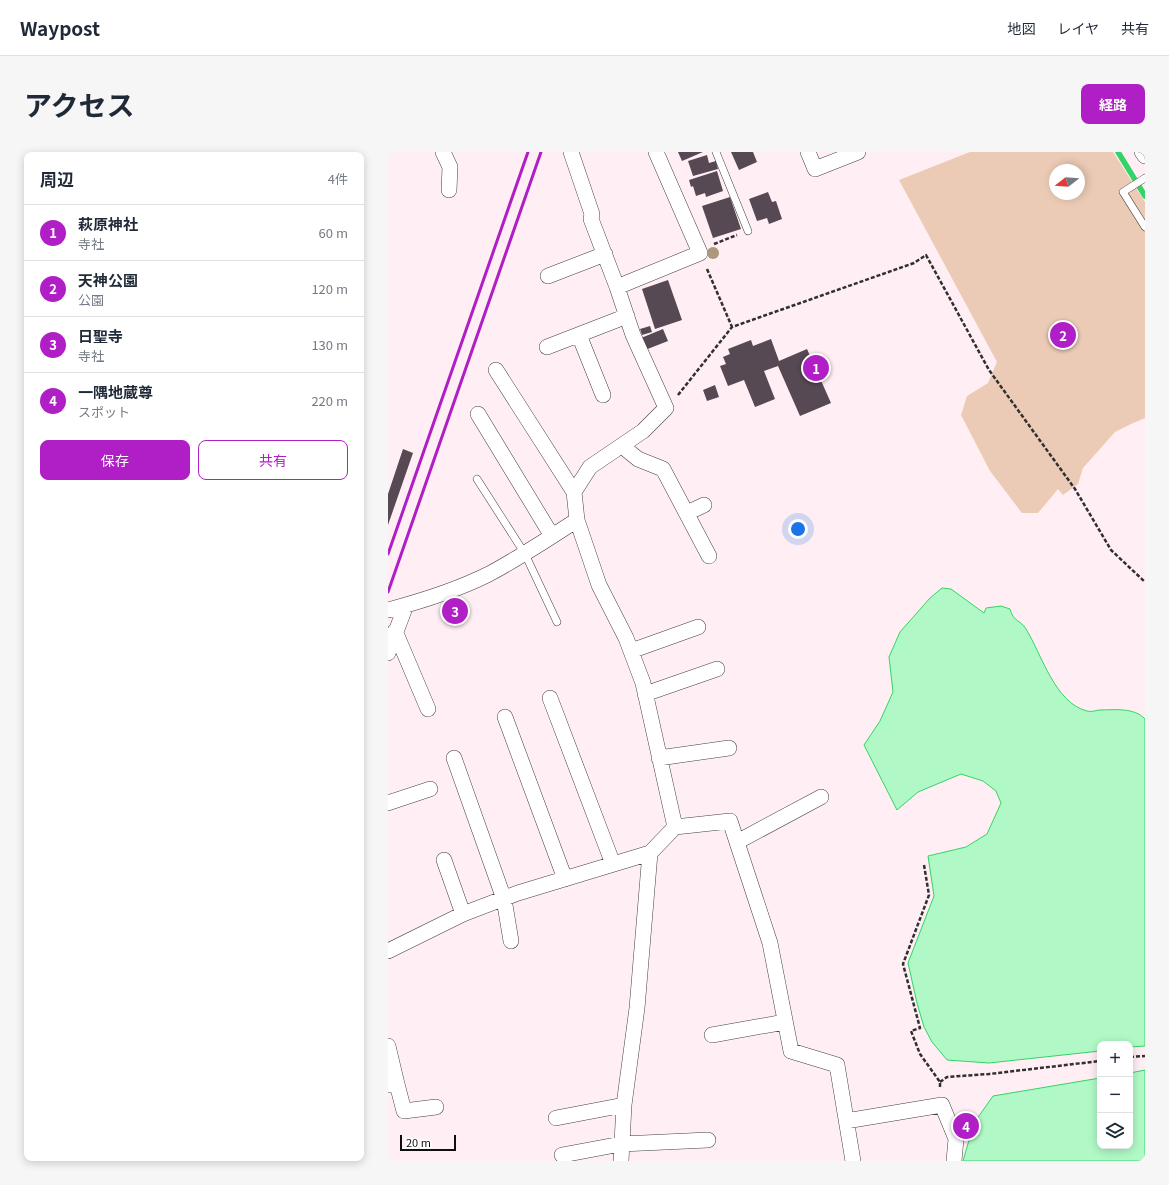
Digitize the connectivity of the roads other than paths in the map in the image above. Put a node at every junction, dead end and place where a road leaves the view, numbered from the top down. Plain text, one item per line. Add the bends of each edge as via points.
1 (443, 152) edge
2 (571, 152) edge
3 (656, 152) edge
4 (716, 152) edge
5 (808, 152) edge
6 (858, 152) edge
7 (1142, 152) edge
8 (1145, 156) edge
9 (1145, 178) edge
10 (449, 190) dead end
11 (1145, 227) edge
12 (748, 231) road end
13 (605, 254) junction
14 (548, 276) dead end
15 (617, 287) junction
16 (627, 316) junction
17 (579, 335) junction
18 (547, 347) dead end
19 (496, 370) dead end
20 (603, 395) dead end
21 (478, 414) dead end
22 (622, 446) junction
23 (477, 479) dead end
24 (574, 492) junction
25 (704, 505) dead end
26 (687, 513) junction
27 (577, 520) junction
28 (552, 536) junction
29 (525, 554) junction
30 (708, 556) dead end
31 (406, 605) junction
32 (388, 610) edge
33 (557, 622) dead end
34 (698, 627) dead end
35 (395, 631) junction
36 (631, 651) junction
37 (388, 653) edge
38 (718, 669) dead end
39 (645, 694) junction
40 (550, 698) dead end
41 (428, 709) dead end
42 (505, 717) dead end
43 (729, 748) dead end
44 (454, 758) dead end
45 (659, 758) junction
46 (430, 789) dead end
47 (821, 797) dead end
48 (388, 803) edge
49 (675, 827) junction
50 (737, 842) junction
51 (650, 853) junction
52 (444, 860) dead end
53 (613, 864) junction
54 (565, 879) junction
55 (504, 899) junction
56 (463, 914) junction
57 (511, 941) dead end
58 (388, 951) edge
59 (785, 1022) junction
60 (712, 1035) dead end
61 (388, 1046) edge
62 (393, 1085) edge
63 (624, 1105) junction
64 (436, 1108) dead end
65 (556, 1118) dead end
66 (846, 1121) junction
67 (708, 1140) dead end
68 (621, 1144) junction
69 (562, 1154) dead end
70 (621, 1161) edge
71 (853, 1161) edge
72 (954, 1161) edge

1 - 10 street via 450,167
2 - 13 street via 592,214 591,220
3 - 15 street via 699,251
4 - 12 lane
5 - 6 street via 815,169
7 - 8 street
9 - 11 lane via 1123,192
13 - 14 street
13 - 15 street
15 - 16 street
16 - 17 street
16 - 22 street via 666,408 643,432
17 - 18 street
17 - 20 street
19 - 24 street
21 - 28 street
22 - 24 street via 590,467
22 - 26 street via 638,459 663,469
23 - 29 lane
24 - 27 street
25 - 26 street
26 - 30 street
27 - 28 street
27 - 36 street via 599,585
28 - 29 street
29 - 31 street via 458,588
29 - 33 lane
31 - 32 street
31 - 35 street
34 - 36 street
35 - 37 street
35 - 41 street
36 - 39 street
38 - 39 street
39 - 45 street
40 - 53 street
42 - 54 street
43 - 45 street
44 - 55 street
45 - 49 street
46 - 48 street
47 - 50 street
49 - 50 street via 730,821
49 - 51 street
50 - 59 street via 770,943
51 - 53 street
51 - 63 street via 637,1008
52 - 56 street
53 - 54 street
54 - 55 street
55 - 56 street
55 - 57 street
56 - 58 street
59 - 60 street
59 - 66 street via 791,1051 837,1065
61 - 62 street
62 - 64 street via 404,1111
63 - 65 street
63 - 68 street
66 - 71 street
66 - 72 street via 942,1105 956,1139
67 - 68 street
68 - 69 street
68 - 70 street

